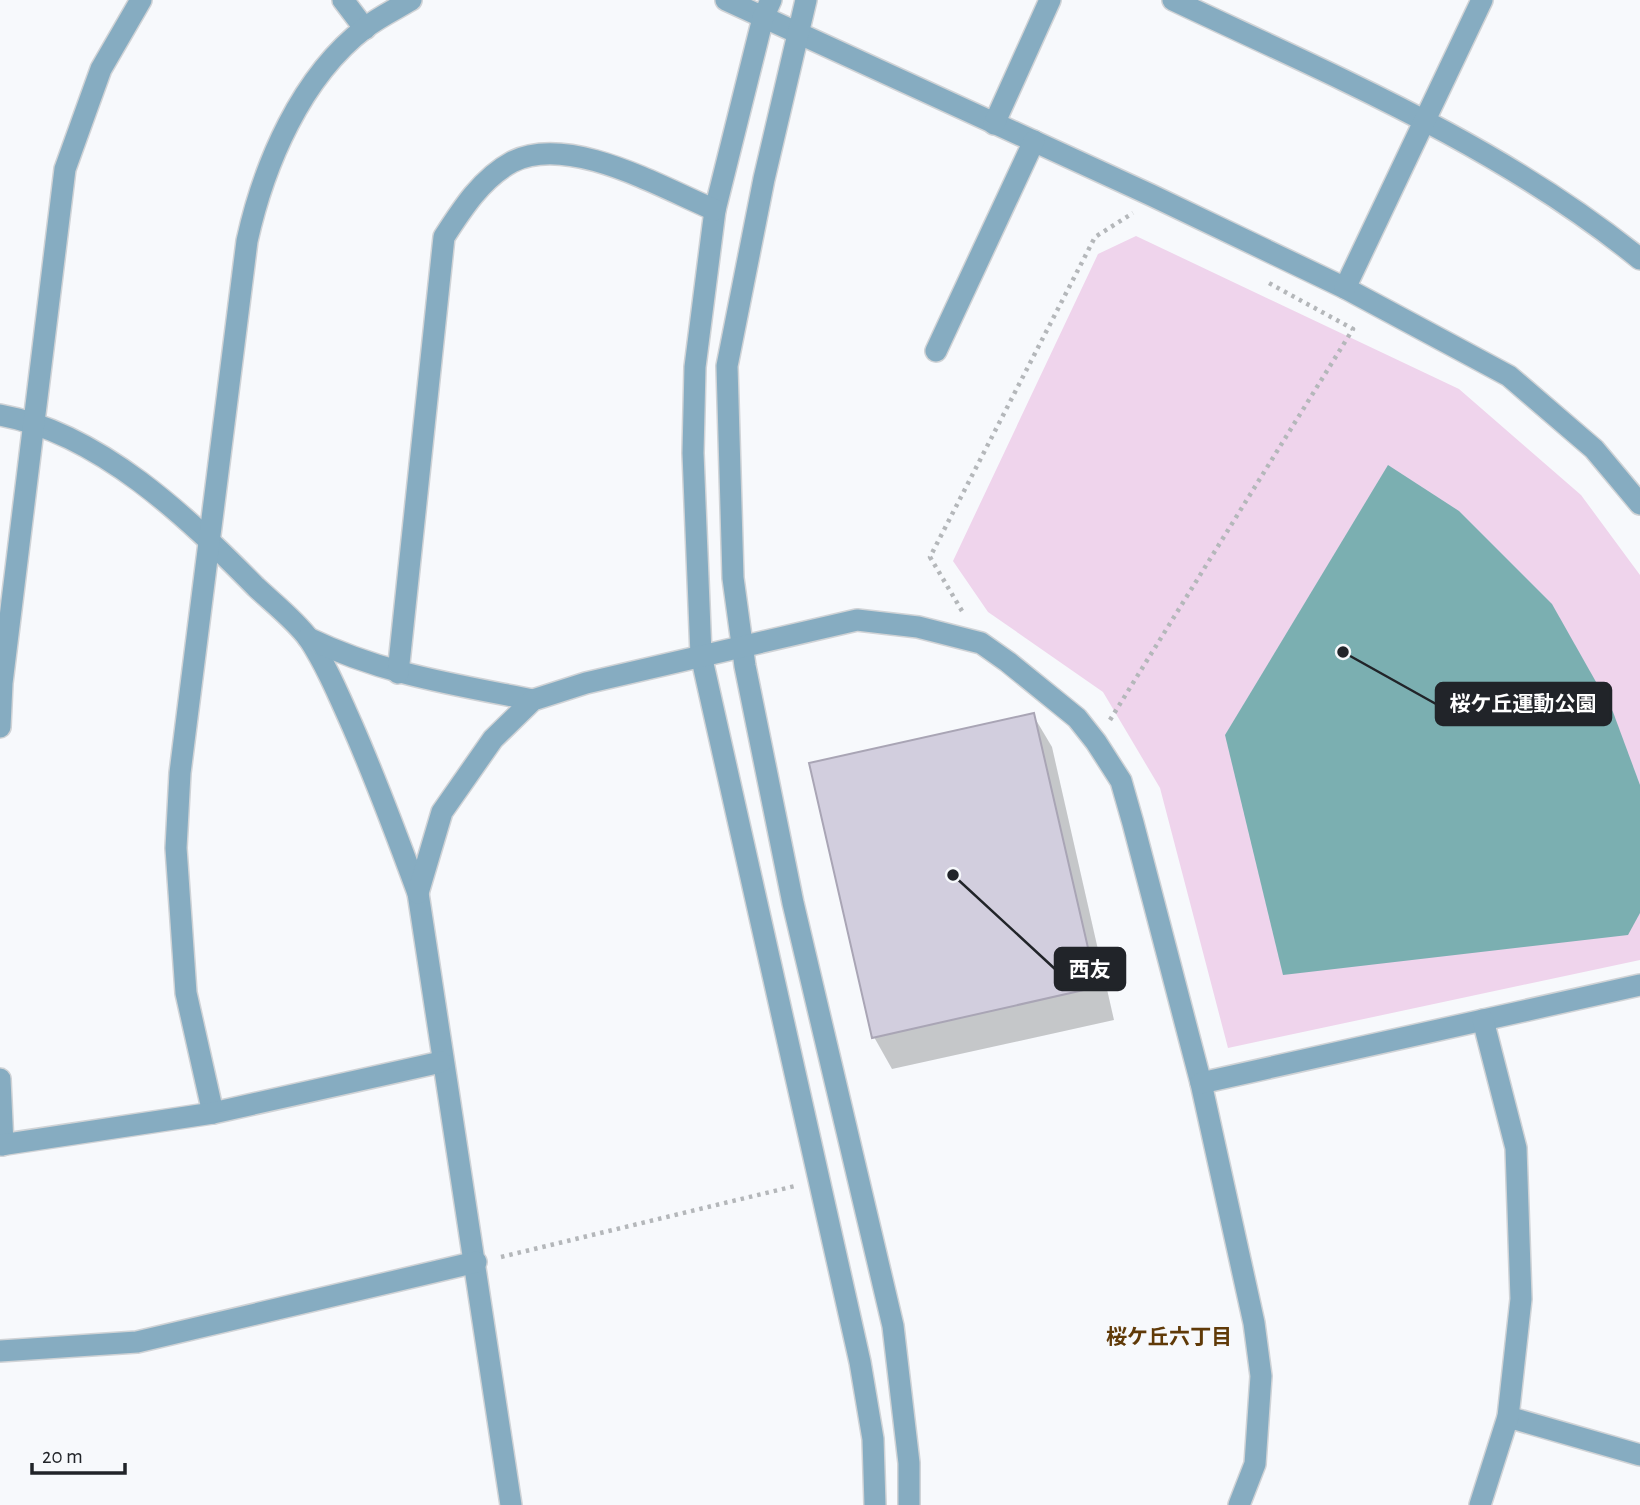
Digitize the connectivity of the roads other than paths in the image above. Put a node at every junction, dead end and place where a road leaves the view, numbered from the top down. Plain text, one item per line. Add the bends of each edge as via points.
1 (141, 0) edge
2 (343, 0) edge
3 (411, 0) edge
4 (726, 0) edge
5 (806, 0) edge
6 (1050, 0) edge
7 (1173, 0) edge
8 (1482, 0) edge
9 (767, 9) edge
10 (365, 29) junction
11 (797, 32) junction
12 (1425, 119) junction
13 (993, 124) junction
14 (1034, 141) junction
15 (715, 210) junction
16 (1640, 259) edge
17 (1345, 288) junction
18 (936, 351) dead end
19 (0, 415) edge
20 (33, 421) junction
21 (1640, 504) edge
22 (209, 539) junction
23 (308, 638) junction
24 (742, 645) junction
25 (701, 655) junction
26 (398, 673) junction
27 (533, 700) junction
28 (0, 727) edge
29 (418, 893) junction
30 (1640, 985) edge
31 (1483, 1020) junction
32 (441, 1062) junction
33 (0, 1079) edge
34 (1201, 1083) junction
35 (213, 1113) junction
36 (2, 1145) edge
37 (476, 1262) junction
38 (0, 1351) edge
39 (1508, 1417) junction
40 (1640, 1455) edge
41 (512, 1505) edge
42 (875, 1505) edge
43 (909, 1505) edge
44 (1239, 1505) edge
45 (1480, 1505) edge

1 - 20 street via 101,69 65,169
2 - 10 street
3 - 10 street
4 - 9 street
5 - 11 street
6 - 13 street
7 - 12 street
8 - 12 street
9 - 11 street
9 - 15 street
10 - 22 street via 303,99 258,191 247,241
11 - 13 street
11 - 24 street via 727,366 733,578
12 - 16 street via 1590,218
12 - 17 street
13 - 14 street
14 - 17 street
14 - 18 street
15 - 25 street via 695,367 693,453
15 - 26 street via 583,156 544,155 513,162 465,204 444,237
17 - 21 street via 1509,376 1594,449
19 - 20 street
20 - 22 street via 103,458 159,495
20 - 28 street
22 - 23 street
22 - 35 street via 180,773 176,848 186,993
23 - 26 street via 353,660
23 - 29 street via 384,796
24 - 25 street
24 - 34 street via 857,620 918,627 981,642 1077,718 1121,780
24 - 43 street via 793,903 893,1326 909,1463
25 - 27 street
25 - 42 street via 860,1362 873,1440
26 - 27 street
27 - 29 street via 493,739 442,812
29 - 32 street
30 - 31 street
31 - 34 street
31 - 39 street via 1516,1148 1521,1298
32 - 35 street
32 - 37 street
33 - 36 street
34 - 44 street via 1254,1323 1261,1376 1255,1464
35 - 36 street
37 - 38 street via 137,1342
37 - 41 street
39 - 40 street
39 - 45 street

